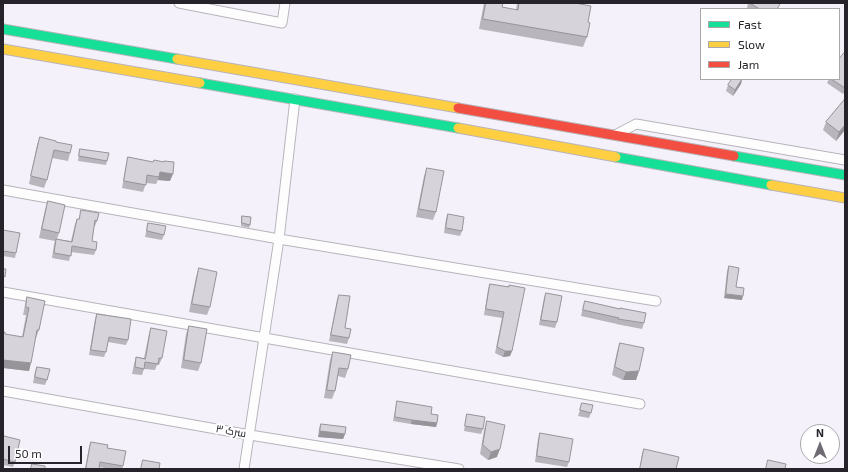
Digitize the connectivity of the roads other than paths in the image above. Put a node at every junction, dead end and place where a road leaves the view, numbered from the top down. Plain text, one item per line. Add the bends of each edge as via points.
1 (179, 3) edge
2 (285, 3) edge
3 (3, 29) edge
4 (3, 49) edge
5 (295, 99) junction
6 (614, 135) junction
7 (642, 151) junction
8 (845, 160) edge
9 (845, 175) edge
10 (3, 190) edge
11 (845, 198) edge
12 (279, 239) junction
13 (3, 292) edge
14 (656, 301) dead end
15 (264, 338) junction
16 (3, 392) edge
17 (640, 404) dead end
18 (250, 435) junction
19 (244, 469) edge
20 (459, 469) edge

1 - 2 street via 282,23
3 - 6 main road
4 - 5 main road
5 - 7 main road
5 - 12 street
6 - 7 main road
6 - 8 street via 636,124
7 - 9 main road
7 - 11 main road
10 - 12 street
12 - 14 street
12 - 15 street
13 - 15 street
15 - 17 street
15 - 18 street
16 - 18 street, سرک ۳
18 - 19 street
18 - 20 street, سرک ۳

